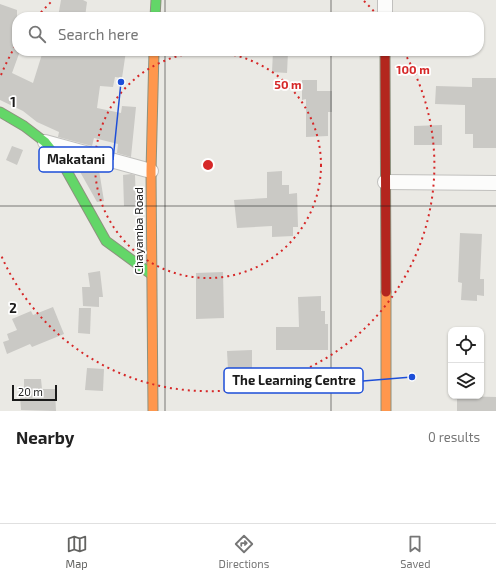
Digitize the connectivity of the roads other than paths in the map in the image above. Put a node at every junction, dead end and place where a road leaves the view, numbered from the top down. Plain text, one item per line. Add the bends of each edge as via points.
1 (156, 0) edge
2 (385, 0) edge
3 (155, 12) edge
4 (385, 12) edge
5 (154, 56) edge
6 (385, 56) edge
7 (0, 112) edge
8 (46, 142) junction
9 (151, 171) junction
10 (385, 182) junction
11 (496, 183) edge
12 (151, 274) junction
13 (153, 411) edge
14 (386, 411) edge

1 - 3 street
2 - 4 street
5 - 9 street, Chayamba Road
6 - 10 street
7 - 8 street
8 - 9 street
8 - 12 street via 64,166 106,241
9 - 12 street, Chayamba Road
10 - 11 street
10 - 14 street
12 - 13 street, Chayamba Road

